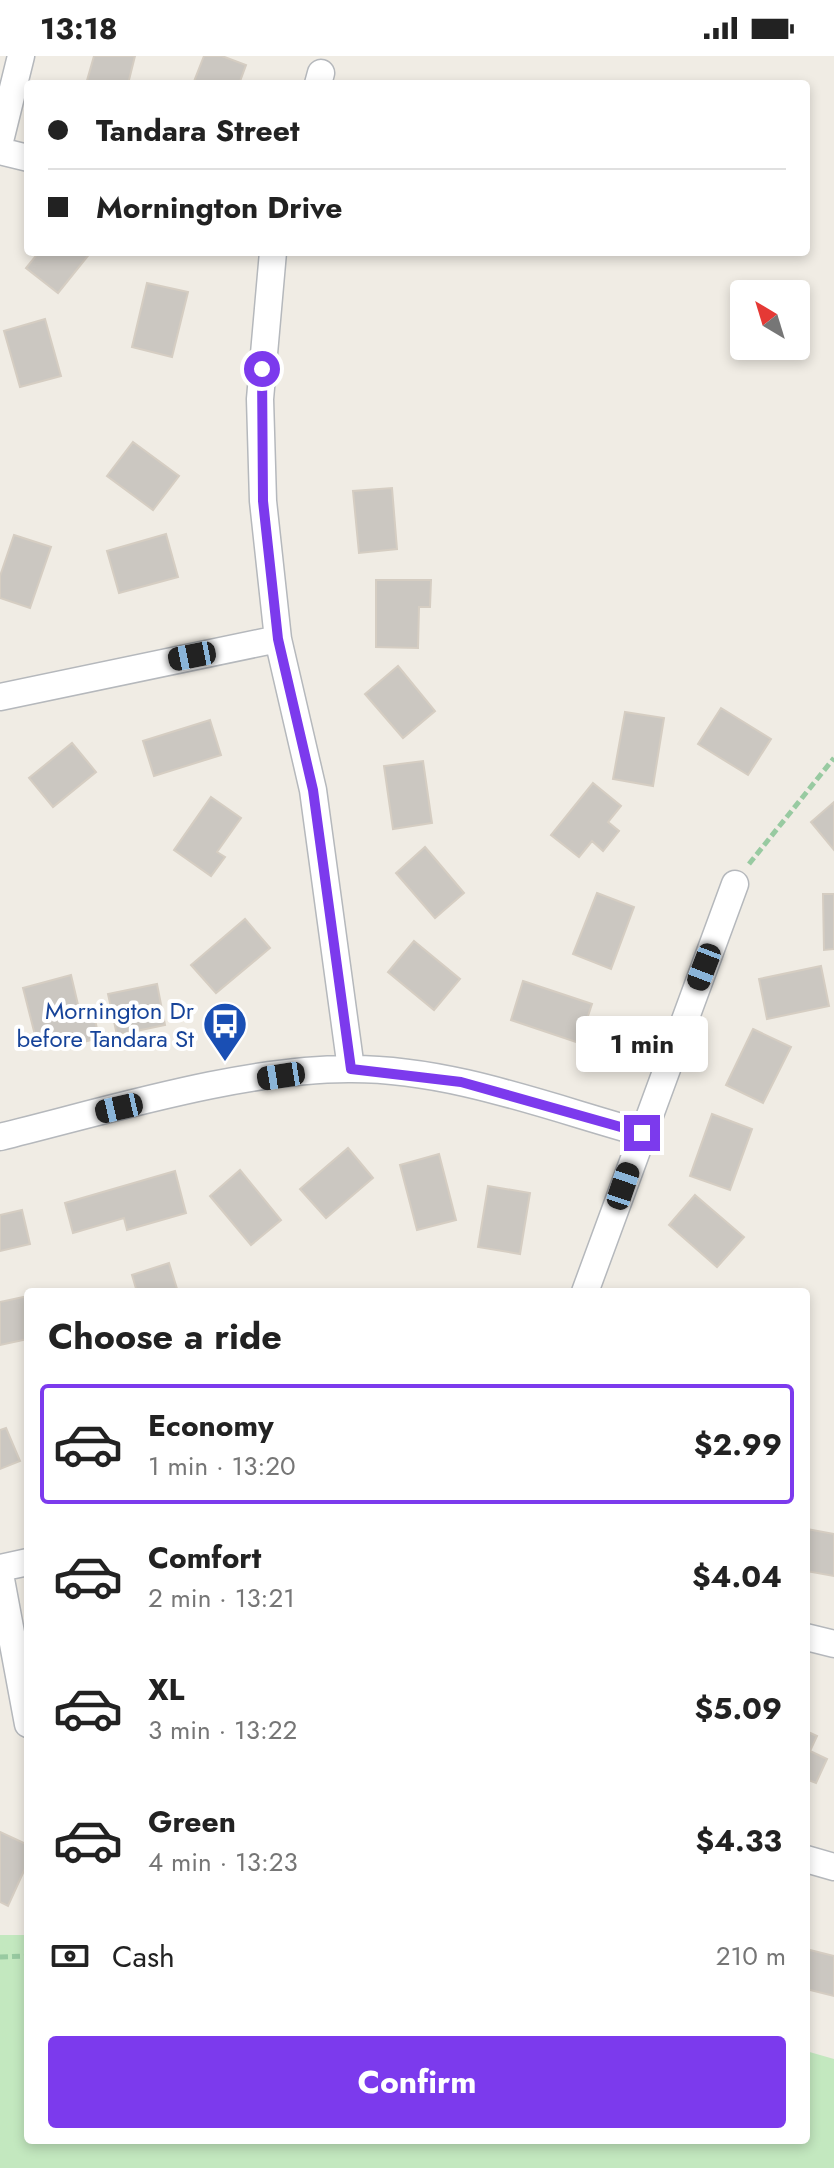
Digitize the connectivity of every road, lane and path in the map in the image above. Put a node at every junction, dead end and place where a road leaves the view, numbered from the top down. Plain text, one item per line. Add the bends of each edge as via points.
1 (21, 56) edge
2 (0, 141) edge
3 (0, 151) edge
4 (24, 157) edge
5 (273, 256) edge
6 (278, 639) junction
7 (0, 697) edge
8 (834, 758) edge
9 (735, 884) joint
10 (351, 1069) junction
11 (642, 1133) junction
12 (0, 1137) edge
13 (586, 1288) edge
14 (24, 1563) edge
15 (0, 1571) edge
16 (810, 1638) edge
17 (834, 1644) edge
18 (24, 1702) edge
19 (810, 1860) edge
20 (834, 1867) edge
21 (24, 1956) edge
22 (0, 1957) edge

1 - 2 street
3 - 4 street
5 - 6 street via 260,399 263,501
6 - 7 street
6 - 10 street via 313,790
8 - 9 path
9 - 11 street
10 - 11 street via 461,1082
10 - 12 street via 232,1083
11 - 13 street
14 - 15 street
15 - 18 street
16 - 17 street
19 - 20 street
21 - 22 path

